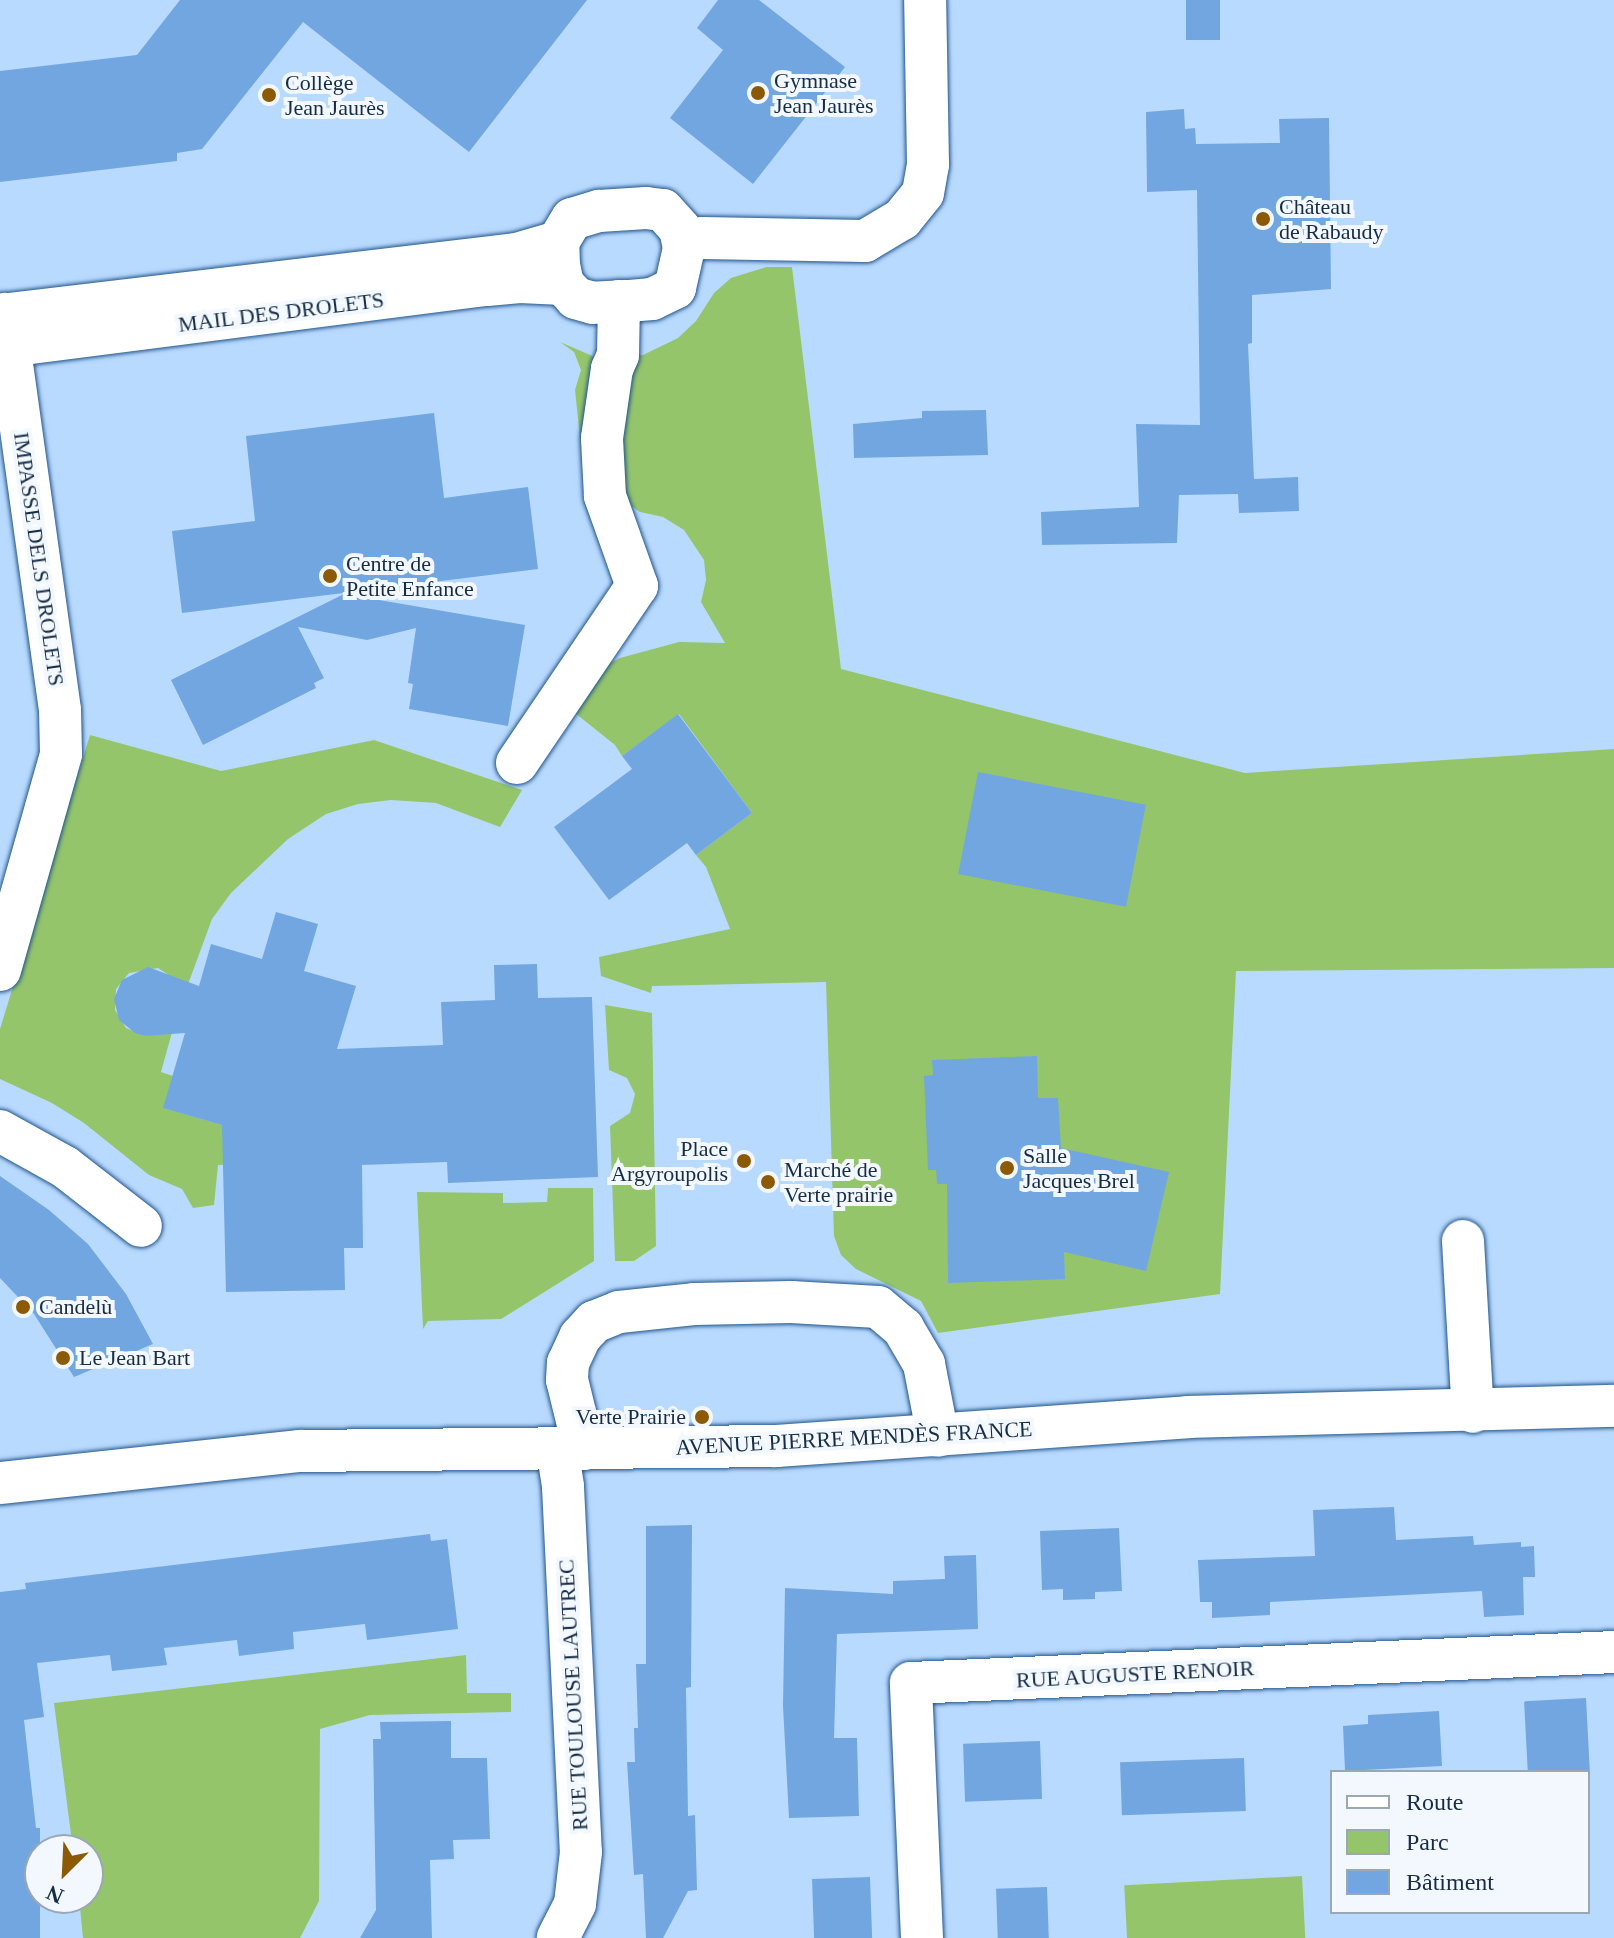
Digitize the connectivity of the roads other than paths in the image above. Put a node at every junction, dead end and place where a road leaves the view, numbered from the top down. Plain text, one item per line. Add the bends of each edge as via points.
1 (925, 0) edge
2 (684, 241) junction
3 (558, 242) junction
4 (563, 284) junction
5 (619, 301) junction
6 (4, 331) edge
7 (517, 763) dead end
8 (0, 970) edge
9 (0, 1131) edge
10 (141, 1226) dead end
11 (1463, 1241) dead end
12 (1614, 1406) edge
13 (1473, 1412) junction
14 (938, 1436) junction
15 (570, 1448) junction
16 (0, 1483) edge
17 (1614, 1652) edge
18 (558, 1938) edge
19 (922, 1938) edge

1 - 2 street via 928,164 923,193 902,219 865,241
2 - 3 street via 663,210 646,208 572,219
2 - 5 street via 675,288 652,299
3 - 4 street
3 - 6 street, MAIL DES DROLETS via 517,254
4 - 5 street via 576,298
4 - 6 street, MAIL DES DROLETS via 520,282
5 - 7 street via 618,355 602,438 605,496 637,586
6 - 8 street, IMPASSE DELS DROLETS via 60,710 58,771
9 - 10 street via 65,1167
11 - 13 street
12 - 13 street, AVENUE PIERRE MENDÈS FRANCE
13 - 14 street, AVENUE PIERRE MENDÈS FRANCE via 1188,1417
14 - 15 street, AVENUE PIERRE MENDÈS FRANCE via 776,1446
14 - 15 street via 924,1364 903,1328 878,1307 694,1304 619,1312 594,1322 580,1337 568,1363
15 - 16 street, AVENUE PIERRE MENDÈS FRANCE via 300,1451
15 - 18 street, RUE TOULOUSE LAUTREC via 563,1487 581,1852 575,1904
17 - 19 street, RUE AUGUSTE RENOIR via 911,1683

